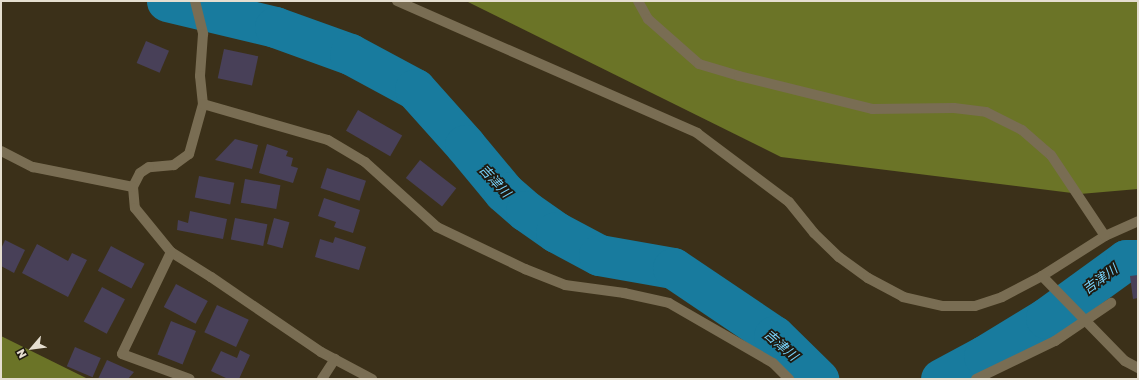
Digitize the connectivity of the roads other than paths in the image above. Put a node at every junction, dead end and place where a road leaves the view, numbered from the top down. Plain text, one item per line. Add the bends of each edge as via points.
1 (195, 1) edge
2 (397, 1) edge
3 (638, 1) edge
4 (203, 104) junction
5 (1, 151) edge
6 (133, 187) junction
7 (1138, 221) edge
8 (1105, 236) junction
9 (171, 252) junction
10 (1042, 276) junction
11 (1111, 303) dead end
12 (1083, 316) junction
13 (335, 359) junction
14 (1138, 368) edge
15 (190, 379) edge
16 (322, 379) edge
17 (372, 379) edge
18 (789, 379) edge
19 (976, 379) edge

1 - 4 street via 203,34 200,76
2 - 10 street via 697,133 789,202 814,233 839,257 868,278 903,297 943,306 975,306 1002,297
3 - 8 street via 648,19 699,64 872,109 954,108 986,112 1022,130 1052,155
4 - 6 street via 189,154 174,165 149,167 140,173
4 - 18 street via 328,140 365,162 437,228 565,285 624,293 669,303 772,363
5 - 6 street via 33,167
6 - 9 street via 135,208
7 - 8 street
8 - 10 street
9 - 13 street
9 - 15 street via 122,354
10 - 12 street
11 - 12 street
12 - 14 street via 1125,361
12 - 19 street via 1055,341
13 - 16 street
13 - 17 street

